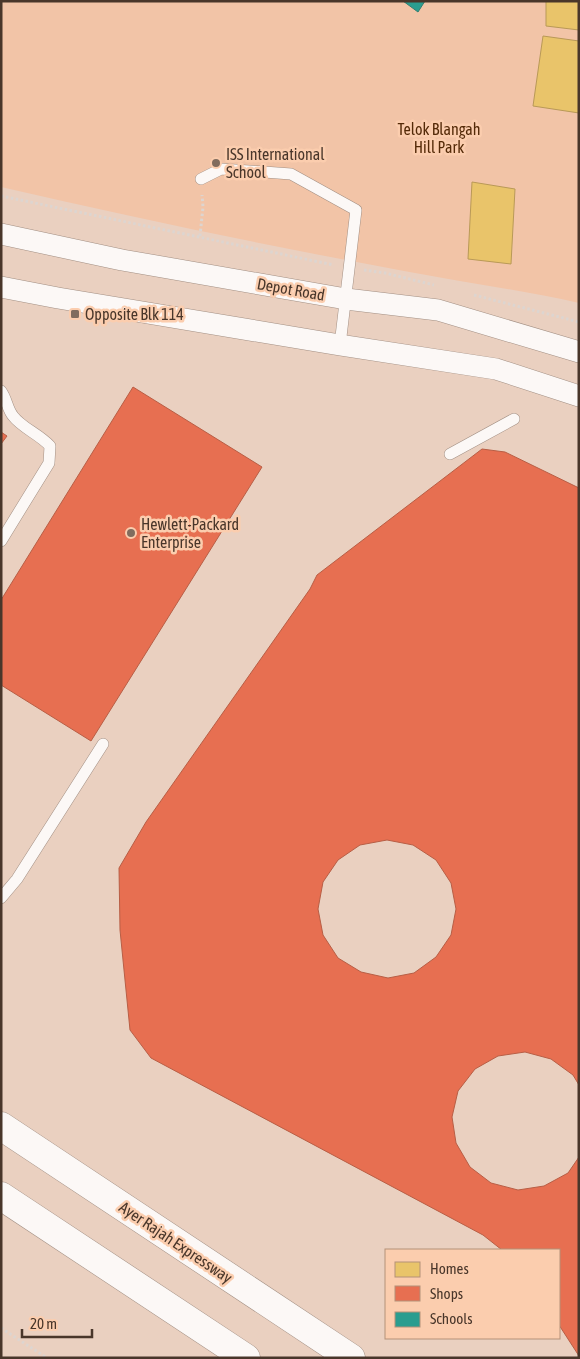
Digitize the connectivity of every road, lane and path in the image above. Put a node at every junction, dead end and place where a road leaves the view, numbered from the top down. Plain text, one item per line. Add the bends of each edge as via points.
1 (201, 178) dead end
2 (1, 196) edge
3 (203, 207) dead end
4 (1, 234) edge
5 (200, 236) junction
6 (349, 268) junction
7 (1, 286) edge
8 (440, 287) dead end
9 (468, 294) dead end
10 (346, 299) junction
11 (579, 322) edge
12 (340, 346) junction
13 (579, 352) edge
14 (1, 392) edge
15 (579, 396) edge
16 (514, 419) dead end
17 (450, 454) dead end
18 (1, 541) edge
19 (103, 744) dead end
20 (1, 898) edge
21 (1, 1126) edge
22 (1, 1196) edge
23 (1, 1328) edge
24 (47, 1358) edge
25 (246, 1358) edge
26 (352, 1358) edge

1 - 6 lane via 221,169 291,174 356,210
2 - 5 path
3 - 5 path
4 - 10 street, Depot Road via 122,260
5 - 6 path
6 - 8 path
6 - 10 lane
7 - 12 street
9 - 11 path
10 - 12 lane
10 - 13 street, Depot Road via 438,310
12 - 15 street via 496,369
14 - 18 lane via 14,419 50,446 49,464
16 - 17 lane
19 - 20 lane via 17,879
21 - 26 highway, Ayer Rajah Expressway
22 - 25 highway
23 - 24 path

